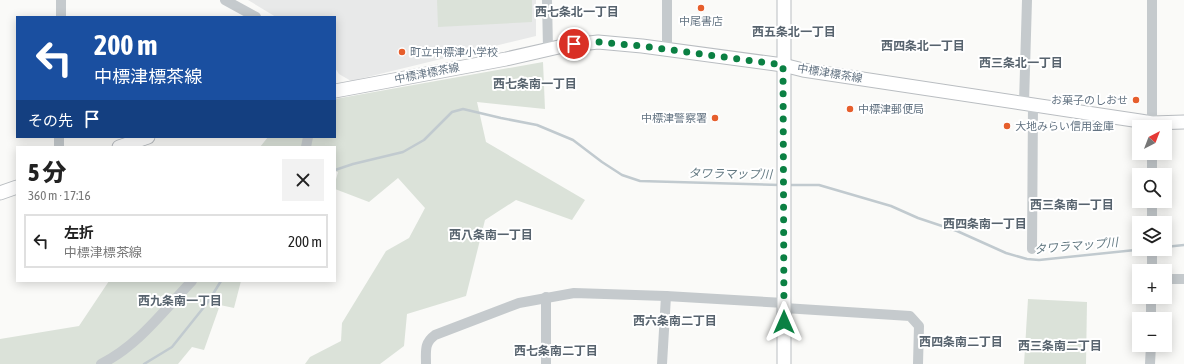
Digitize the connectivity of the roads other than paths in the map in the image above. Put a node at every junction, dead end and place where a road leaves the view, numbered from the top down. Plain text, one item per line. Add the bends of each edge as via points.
1 (61, 0) edge
2 (225, 0) edge
3 (547, 0) edge
4 (667, 0) edge
5 (784, 0) edge
6 (1027, 0) edge
7 (1152, 0) edge
8 (61, 16) edge
9 (254, 16) edge
10 (548, 49) junction
11 (667, 49) junction
12 (783, 65) junction
13 (336, 88) edge
14 (1029, 103) junction
15 (1152, 120) edge
16 (1132, 121) edge
17 (1184, 122) edge
18 (1172, 123) edge
19 (145, 138) edge
20 (122, 146) edge
21 (16, 186) edge
22 (0, 193) edge
23 (1032, 249) dead end
24 (1172, 279) edge
25 (1184, 279) edge
26 (191, 282) edge
27 (666, 296) junction
28 (546, 297) junction
29 (784, 306) junction
30 (1150, 352) edge
31 (101, 364) edge
32 (426, 364) edge
33 (546, 364) edge
34 (662, 364) edge
35 (784, 364) edge
36 (918, 364) edge
37 (1150, 364) edge

1 - 8 street
2 - 9 street
3 - 10 street
4 - 11 street
5 - 12 main road
6 - 14 street
7 - 15 street
10 - 11 main road, 中標津標茶線 via 598,42
10 - 13 main road, 中標津標茶線
11 - 12 main road, 中標津標茶線
12 - 14 main road, 中標津標茶線
12 - 29 main road
14 - 16 main road, 中標津標茶線
14 - 23 street
17 - 18 main road, 中標津標茶線
19 - 20 main road
21 - 22 main road
24 - 25 street
26 - 31 street via 134,342
27 - 28 street via 574,293
27 - 29 street
27 - 34 street
28 - 32 street via 519,302 435,335 426,345
28 - 33 street
29 - 35 main road
29 - 36 street via 910,316 919,326
30 - 37 street

